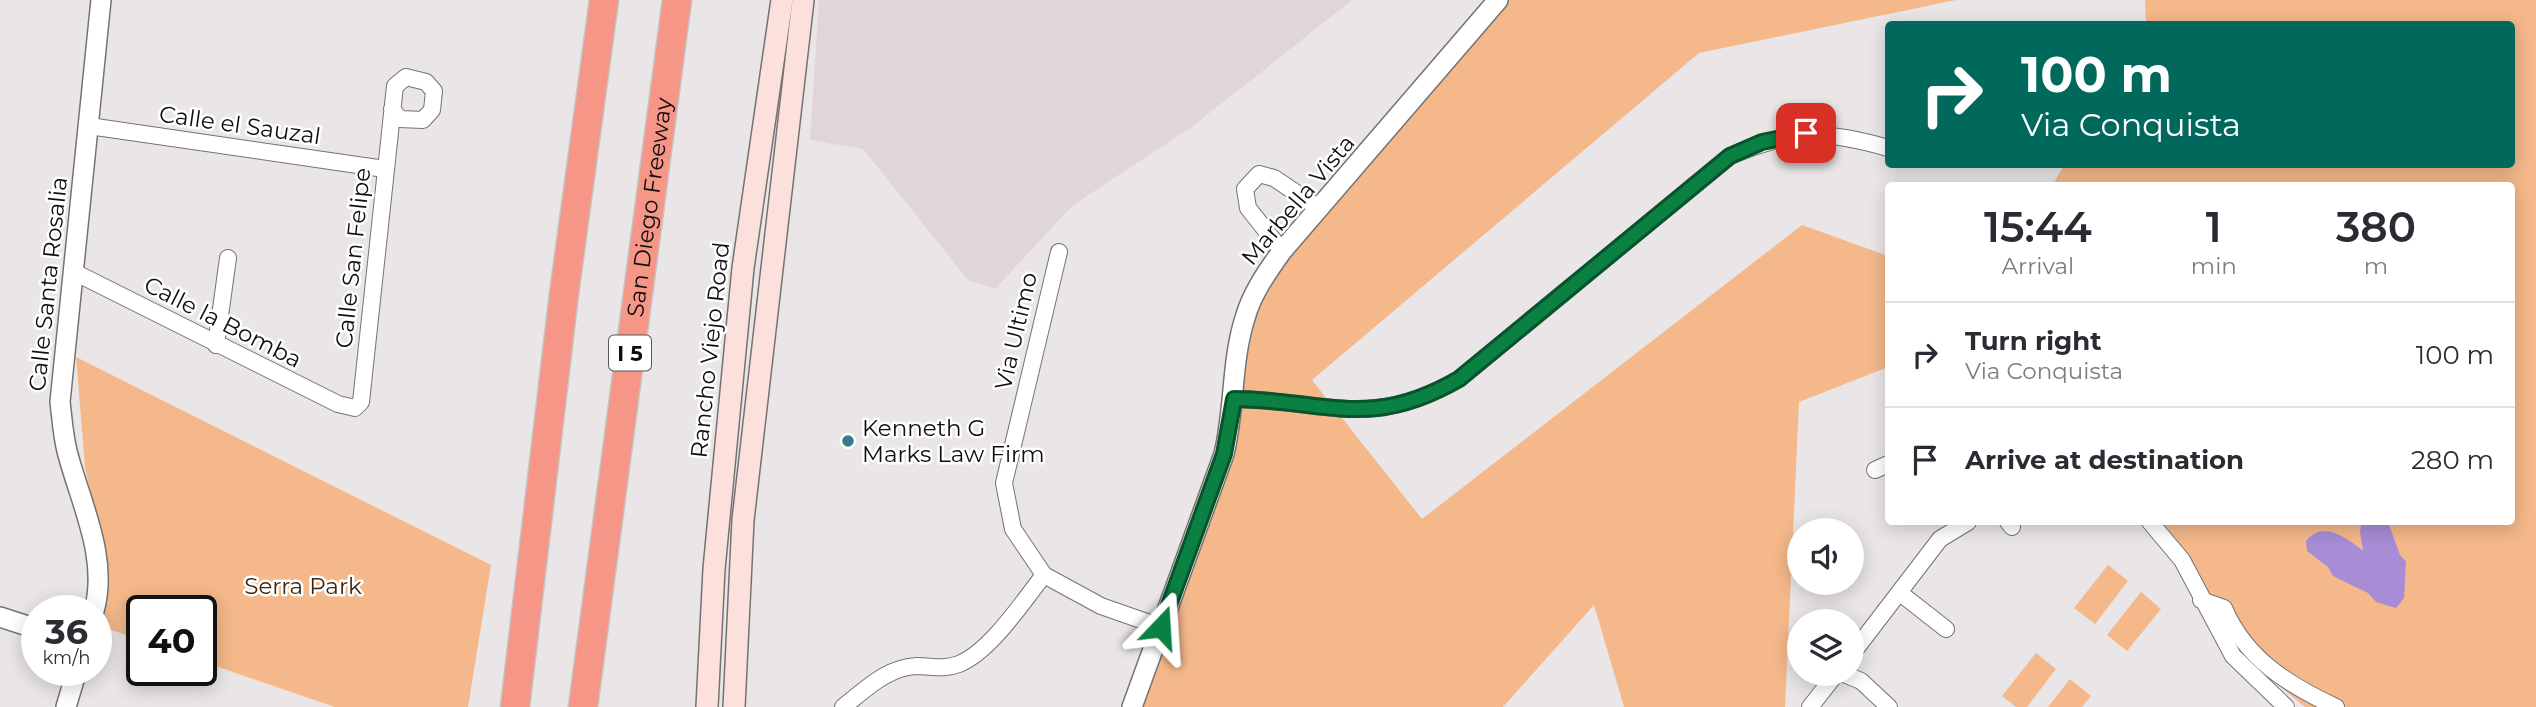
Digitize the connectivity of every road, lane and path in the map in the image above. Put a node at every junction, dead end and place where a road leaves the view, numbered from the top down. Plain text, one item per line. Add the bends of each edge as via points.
1 (101, 0) edge
2 (604, 0) edge
3 (677, 0) edge
4 (782, 0) edge
5 (803, 0) edge
6 (1498, 0) edge
7 (392, 109) dead end
8 (89, 126) junction
9 (1885, 147) edge
10 (385, 169) junction
11 (1320, 209) junction
12 (1059, 251) dead end
13 (1282, 251) junction
14 (228, 258) dead end
15 (72, 271) junction
16 (216, 345) junction
17 (1234, 399) junction
18 (355, 408) joint
19 (1963, 525) edge
20 (2153, 525) edge
21 (1044, 575) junction
22 (1900, 593) junction
23 (99, 595) edge
24 (2201, 600) junction
25 (0, 617) edge
26 (21, 624) edge
27 (1161, 627) junction
28 (1946, 629) dead end
29 (1864, 639) edge
30 (1864, 684) edge
31 (72, 686) edge
32 (1827, 686) edge
33 (66, 707) edge
34 (515, 707) edge
35 (583, 707) edge
36 (707, 707) edge
37 (734, 707) edge
38 (843, 707) edge
39 (1132, 707) edge
40 (1810, 707) edge
41 (1889, 707) edge
42 (2286, 707) edge
43 (2336, 707) edge

1 - 8 street, Calle Santa Rosalia
2 - 34 highway
3 - 35 highway, San Diego Freeway / I 5
4 - 36 main road, Rancho Viejo Road via 743,268 714,569
5 - 37 main road via 743,520
6 - 11 street, Marbella Vista
7 - 10 street, Calle San Felipe
8 - 10 street, Calle el Sauzal
8 - 15 street, Calle Santa Rosalia
9 - 17 street via 1851,137 1806,133 1762,142 1730,156 1459,379 1423,398 1362,411
10 - 18 street, Calle San Felipe via 361,402
11 - 13 street, Marbella Vista
11 - 13 street via 1274,178 1259,174 1245,189 1248,208
12 - 21 street, Via Ultimo via 1004,483 1013,529
13 - 17 street, Marbella Vista via 1244,318
14 - 16 street
15 - 16 street, Calle la Bomba
15 - 23 street, Calle Santa Rosalia via 60,402 66,449 93,535
16 - 18 street, Calle la Bomba
17 - 27 street, Marbella Vista via 1224,454
19 - 22 street via 1940,539
20 - 24 street via 2182,559
21 - 27 street, Via Ultimo via 1101,606
21 - 38 street via 985,645 962,663 942,668 914,666 884,675
22 - 28 street
22 - 29 street
24 - 42 street via 2233,656
24 - 43 street via 2224,608 2243,641 2280,678
25 - 26 street
27 - 39 street, Marbella Vista
30 - 41 street
31 - 33 street
32 - 40 street

